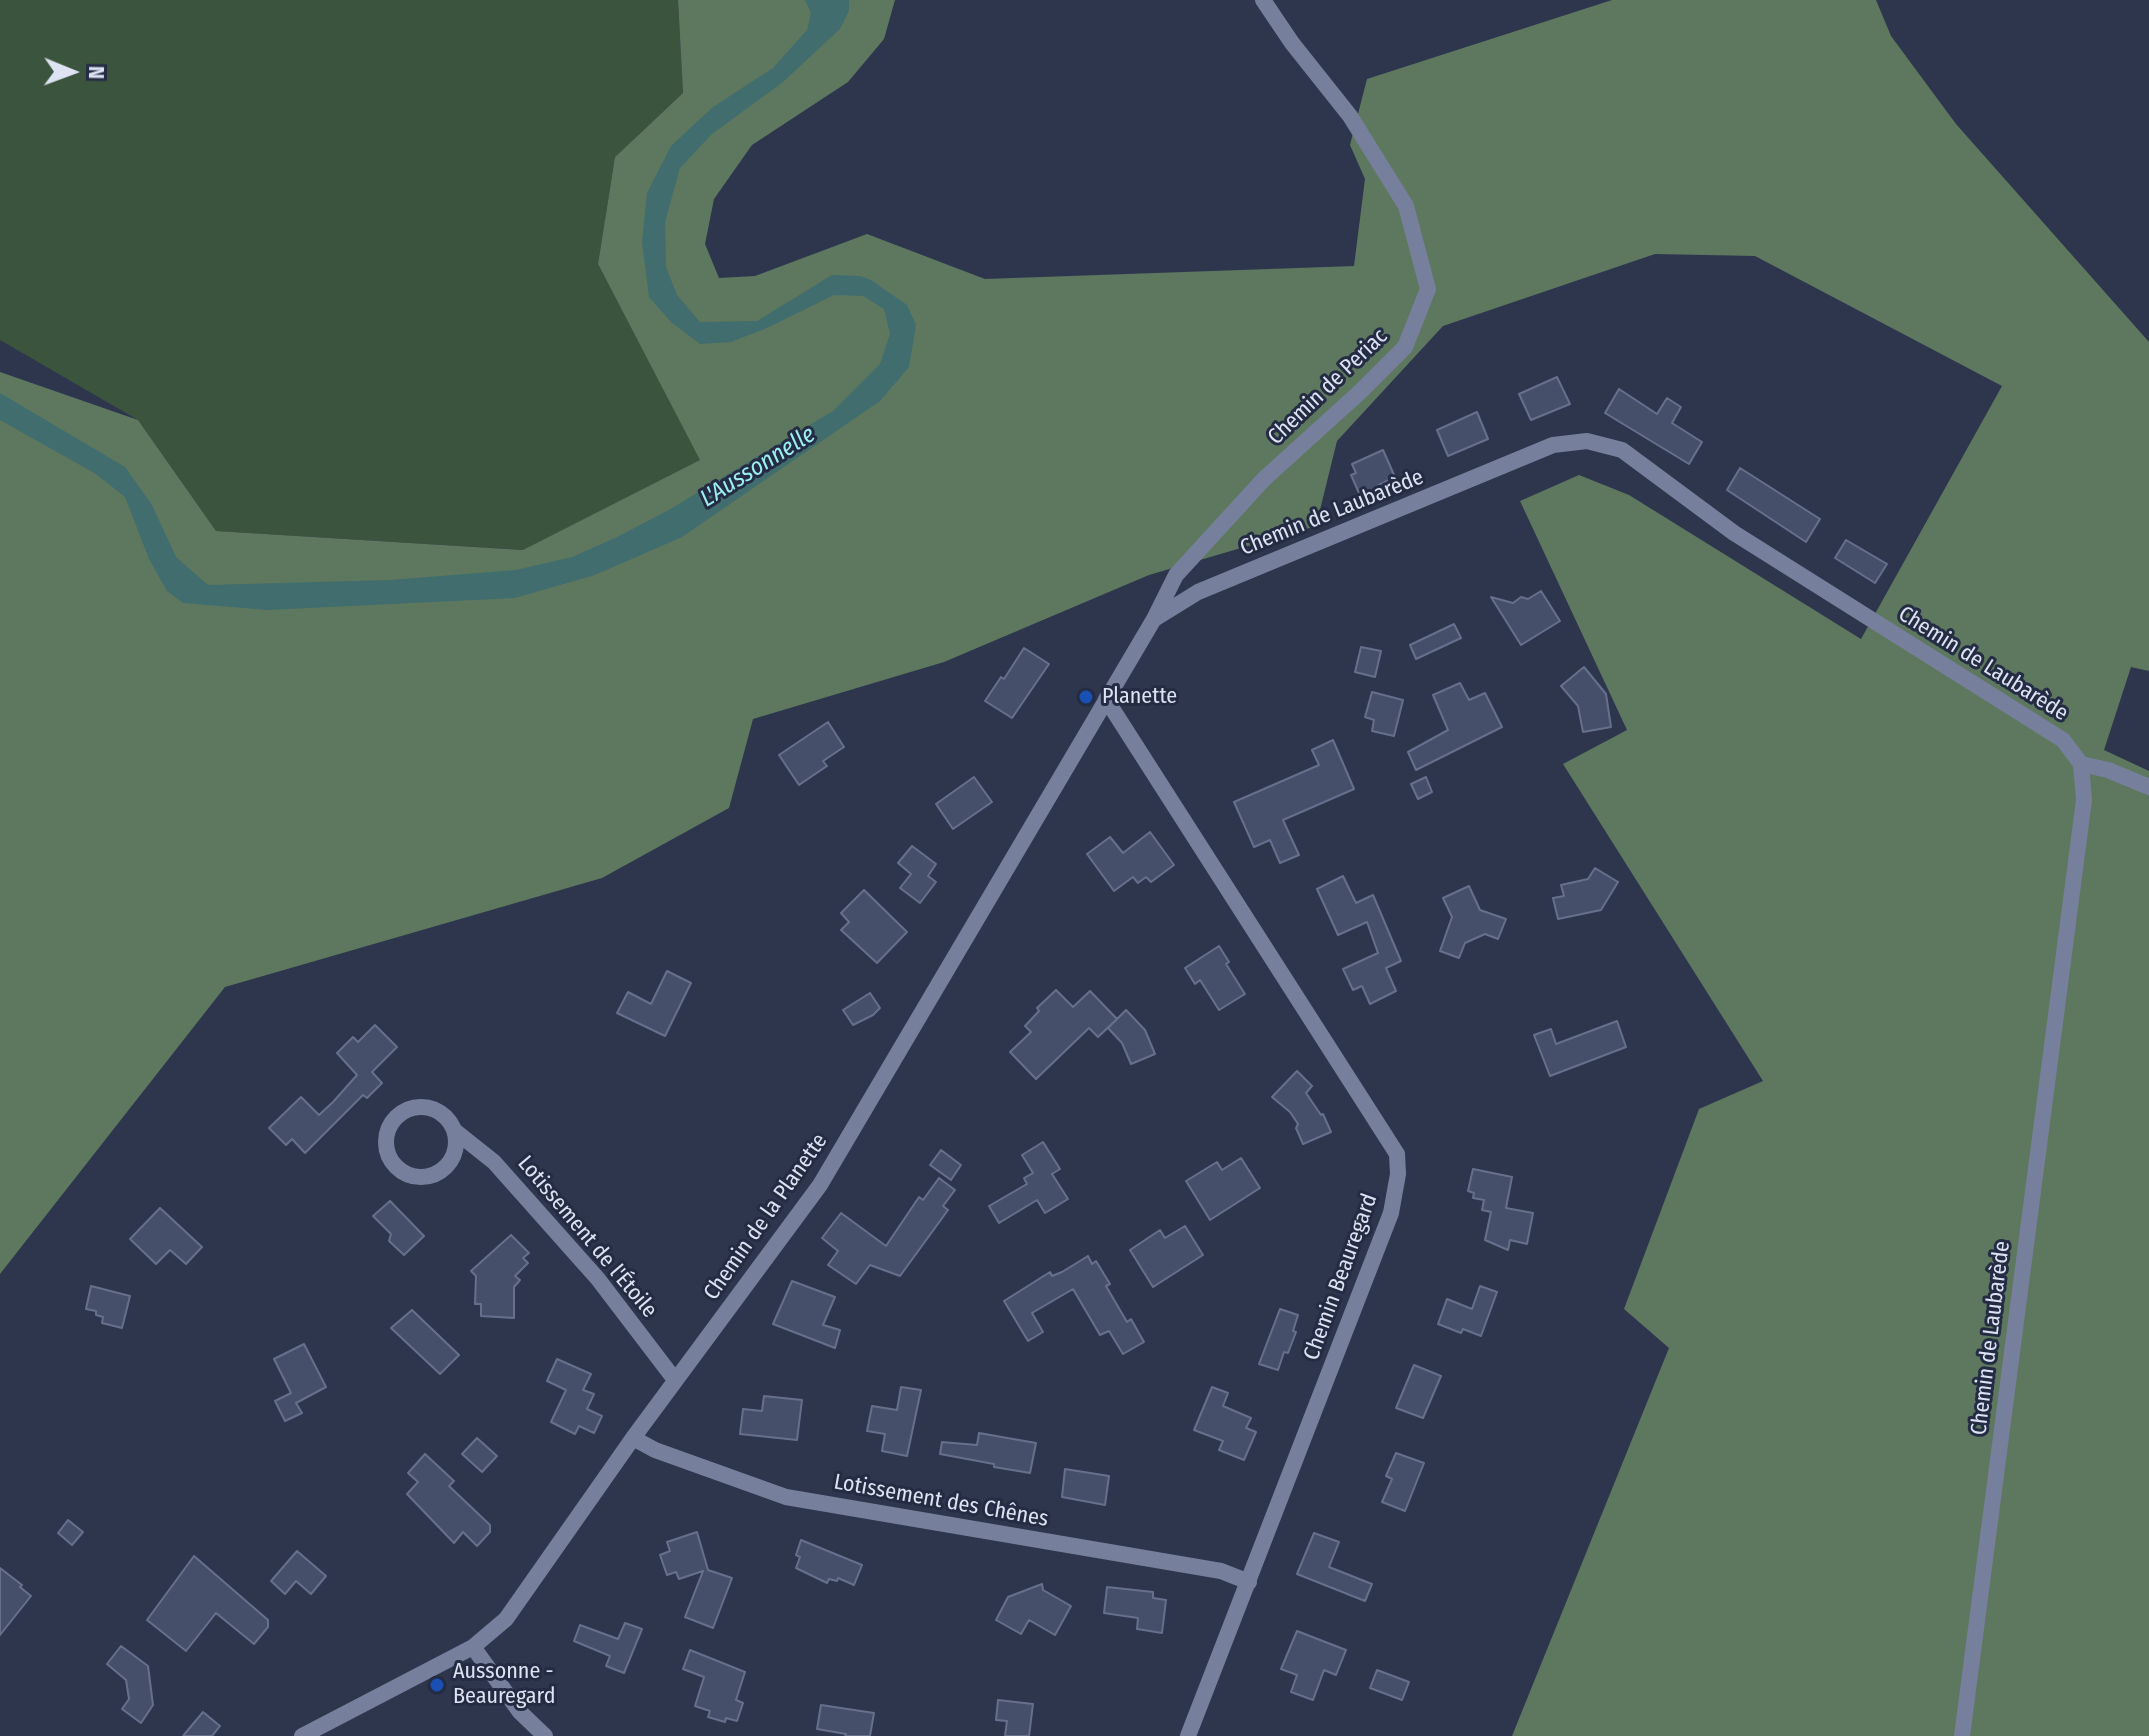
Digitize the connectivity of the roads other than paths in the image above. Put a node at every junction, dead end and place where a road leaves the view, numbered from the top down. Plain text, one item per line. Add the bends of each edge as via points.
1 (1263, 0) edge
2 (1154, 619) junction
3 (1106, 699) junction
4 (2081, 764) junction
5 (2149, 787) edge
6 (455, 1131) junction
7 (675, 1380) junction
8 (633, 1438) junction
9 (1249, 1582) junction
10 (473, 1647) junction
11 (302, 1736) edge
12 (545, 1736) edge
13 (1188, 1736) edge
14 (1962, 1736) edge

1 - 2 street, Chemin de Periac via 1350,116 1406,206 1428,289 1405,347 1254,489 1176,575
2 - 3 street, Chemin de la Planette
2 - 4 street, Chemin de Laubarède via 1198,592 1538,451 1587,441 1622,450 1734,533 2063,740
3 - 7 street, Chemin de la Planette via 820,1185
3 - 9 street, Chemin Beauregard via 1397,1154 1391,1213
4 - 5 street
4 - 14 street, Chemin de Laubarède via 2084,800
6 - 6 street, Lotissement de l'Étoile via 441,1112 420,1106 407,1110 390,1126 386,1143 391,1161 414,1177 443,1171 457,1147
6 - 7 street, Lotissement de l'Étoile via 494,1162 598,1279
7 - 8 street, Chemin de la Planette
8 - 9 street, Lotissement des Chênes via 786,1497 1221,1571
8 - 10 street, Chemin de la Planette via 506,1619
9 - 13 street, Chemin Beauregard
10 - 11 street, Chemin de la Planette
10 - 12 street via 520,1712

